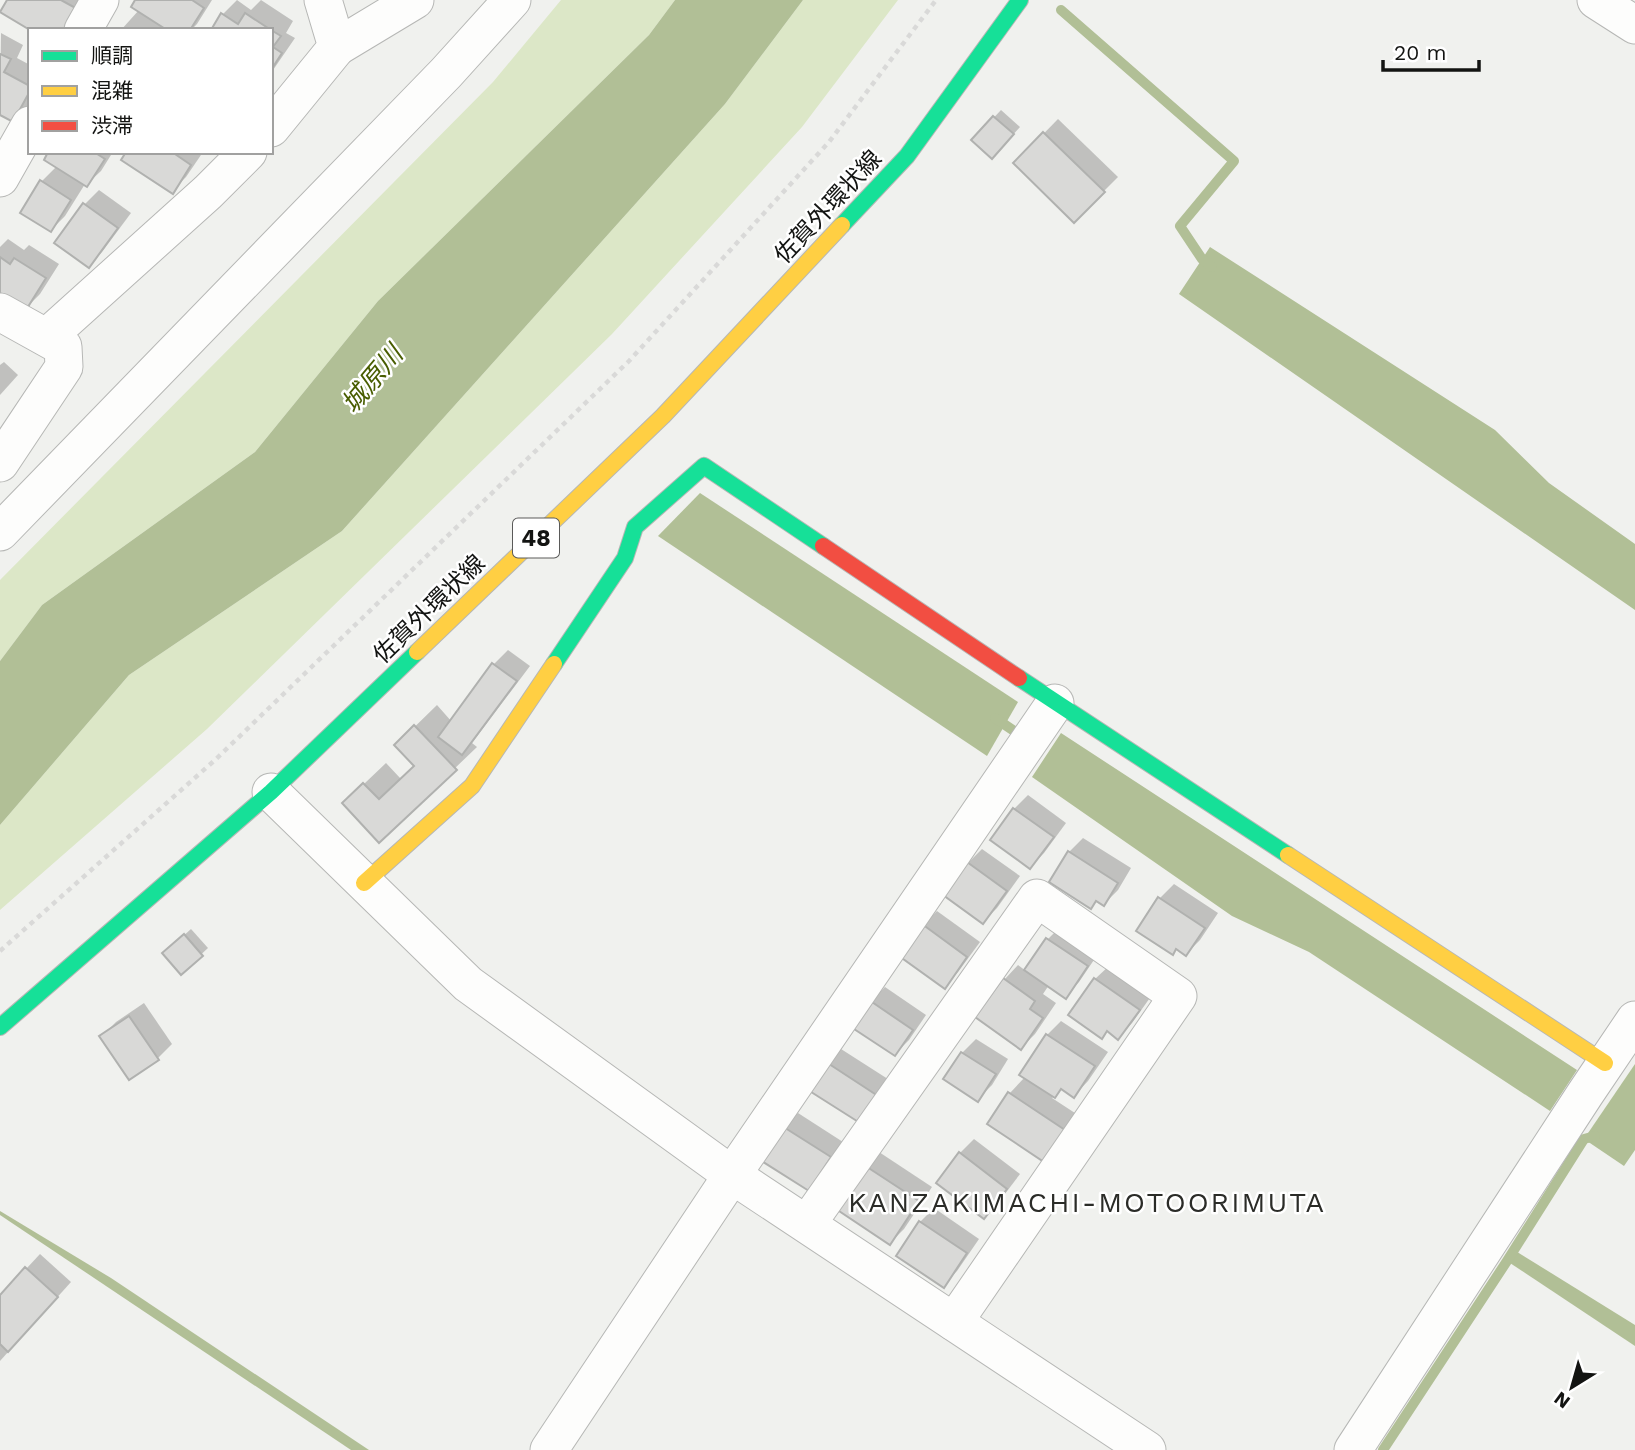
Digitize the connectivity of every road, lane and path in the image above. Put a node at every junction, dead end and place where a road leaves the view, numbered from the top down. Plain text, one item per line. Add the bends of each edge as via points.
1 (100, 0) edge
2 (323, 0) edge
3 (415, 0) edge
4 (512, 0) edge
5 (936, 0) edge
6 (1020, 0) edge
7 (1596, 0) edge
8 (1635, 25) edge
9 (84, 28) edge
10 (337, 47) junction
11 (273, 126) edge
12 (28, 129) edge
13 (246, 154) edge
14 (0, 178) edge
15 (0, 313) edge
16 (47, 337) junction
17 (0, 463) edge
18 (0, 532) edge
19 (1055, 703) junction
20 (271, 792) junction
21 (364, 883) junction
22 (0, 951) edge
23 (1635, 1020) edge
24 (0, 1027) edge
25 (1605, 1063) junction
26 (732, 1175) junction
27 (807, 1224) junction
28 (954, 1322) junction
29 (548, 1450) edge
30 (1147, 1450) edge
31 (1353, 1450) edge

1 - 9 street
2 - 10 street
3 - 10 street
4 - 18 street
5 - 22 path via 829,142 629,361 215,760
6 - 20 street, 佐賀外環状線 / 48 via 906,156 663,416
7 - 8 street
10 - 11 street
12 - 14 street
13 - 16 street
15 - 16 street
16 - 17 street via 63,347 64,367
19 - 21 street via 704,466 635,527 625,558 472,786
19 - 25 street
19 - 26 street
20 - 21 street
20 - 24 street, 佐賀外環状線 / 48
21 - 26 street via 468,984
23 - 25 street
25 - 31 street
26 - 27 street
26 - 29 street
27 - 28 street
27 - 28 street via 1038,898 1178,996
28 - 30 street

